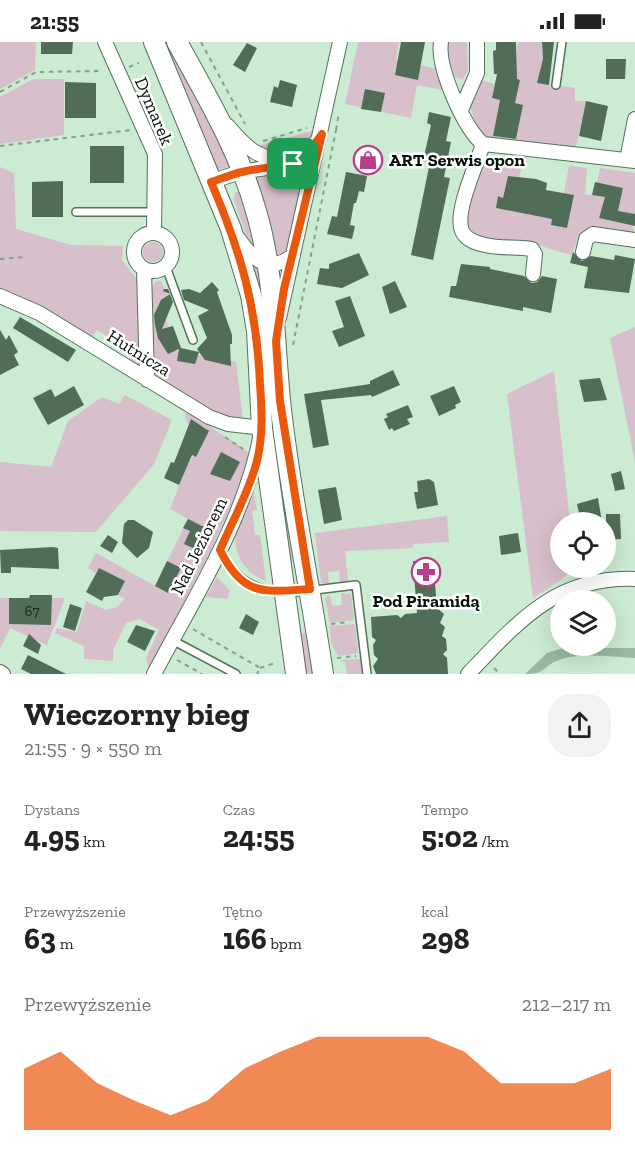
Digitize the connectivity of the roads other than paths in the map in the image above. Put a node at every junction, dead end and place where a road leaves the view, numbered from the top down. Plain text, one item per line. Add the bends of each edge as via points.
1 (105, 42) edge
2 (154, 42) edge
3 (177, 42) edge
4 (340, 42) edge
5 (441, 42) edge
6 (477, 42) edge
7 (562, 42) edge
8 (556, 85) dead end
9 (212, 107) junction
10 (461, 110) junction
11 (635, 119) edge
12 (322, 134) junction
13 (483, 144) junction
14 (631, 160) edge
15 (293, 164) junction
16 (244, 171) junction
17 (211, 182) junction
18 (76, 212) dead end
19 (155, 212) junction
20 (231, 229) junction
21 (154, 232) junction
22 (635, 240) edge
23 (583, 252) dead end
24 (291, 257) junction
25 (267, 265) junction
26 (166, 267) junction
27 (144, 269) junction
28 (533, 274) dead end
29 (0, 296) edge
30 (193, 340) dead end
31 (284, 344) junction
32 (147, 380) junction
33 (262, 428) junction
34 (220, 550) junction
35 (635, 579) edge
36 (310, 589) junction
37 (279, 591) junction
38 (172, 640) junction
39 (330, 669) edge
40 (154, 674) edge
41 (236, 674) edge
42 (296, 674) edge
43 (367, 674) edge
44 (468, 674) edge

1 - 19 street, Dymarek via 155,154
2 - 17 street
3 - 9 street
4 - 12 street
5 - 10 street via 444,70
6 - 10 street via 477,73
7 - 8 lane
9 - 15 street via 247,149 265,159
9 - 16 street
10 - 13 street via 473,135
11 - 14 street
12 - 15 street via 309,152
12 - 24 street
13 - 14 street
13 - 28 street via 465,198 462,231 469,240 483,245 532,249
15 - 16 street
16 - 17 street
16 - 25 street
17 - 20 street
18 - 19 lane
19 - 21 street, Dymarek
20 - 25 street via 251,257
20 - 33 street via 251,295 257,331
21 - 26 street via 168,239 171,246
21 - 27 street via 136,243 135,258
22 - 23 street via 593,234 586,239
24 - 25 street via 281,265
24 - 31 street
25 - 31 street
26 - 27 street
26 - 30 lane
27 - 32 street
29 - 32 street, Hutnicza via 39,313
31 - 36 street via 280,401
32 - 33 street, Hutnicza via 209,417
33 - 34 street, Nad Jeziorem via 254,471
33 - 37 street
34 - 37 lane via 239,579 262,591
34 - 38 street, Nad Jeziorem
35 - 44 street via 593,582 541,604
36 - 37 lane
36 - 39 street
36 - 43 lane via 356,585
37 - 42 street
38 - 40 street, Nad Jeziorem
38 - 41 lane

